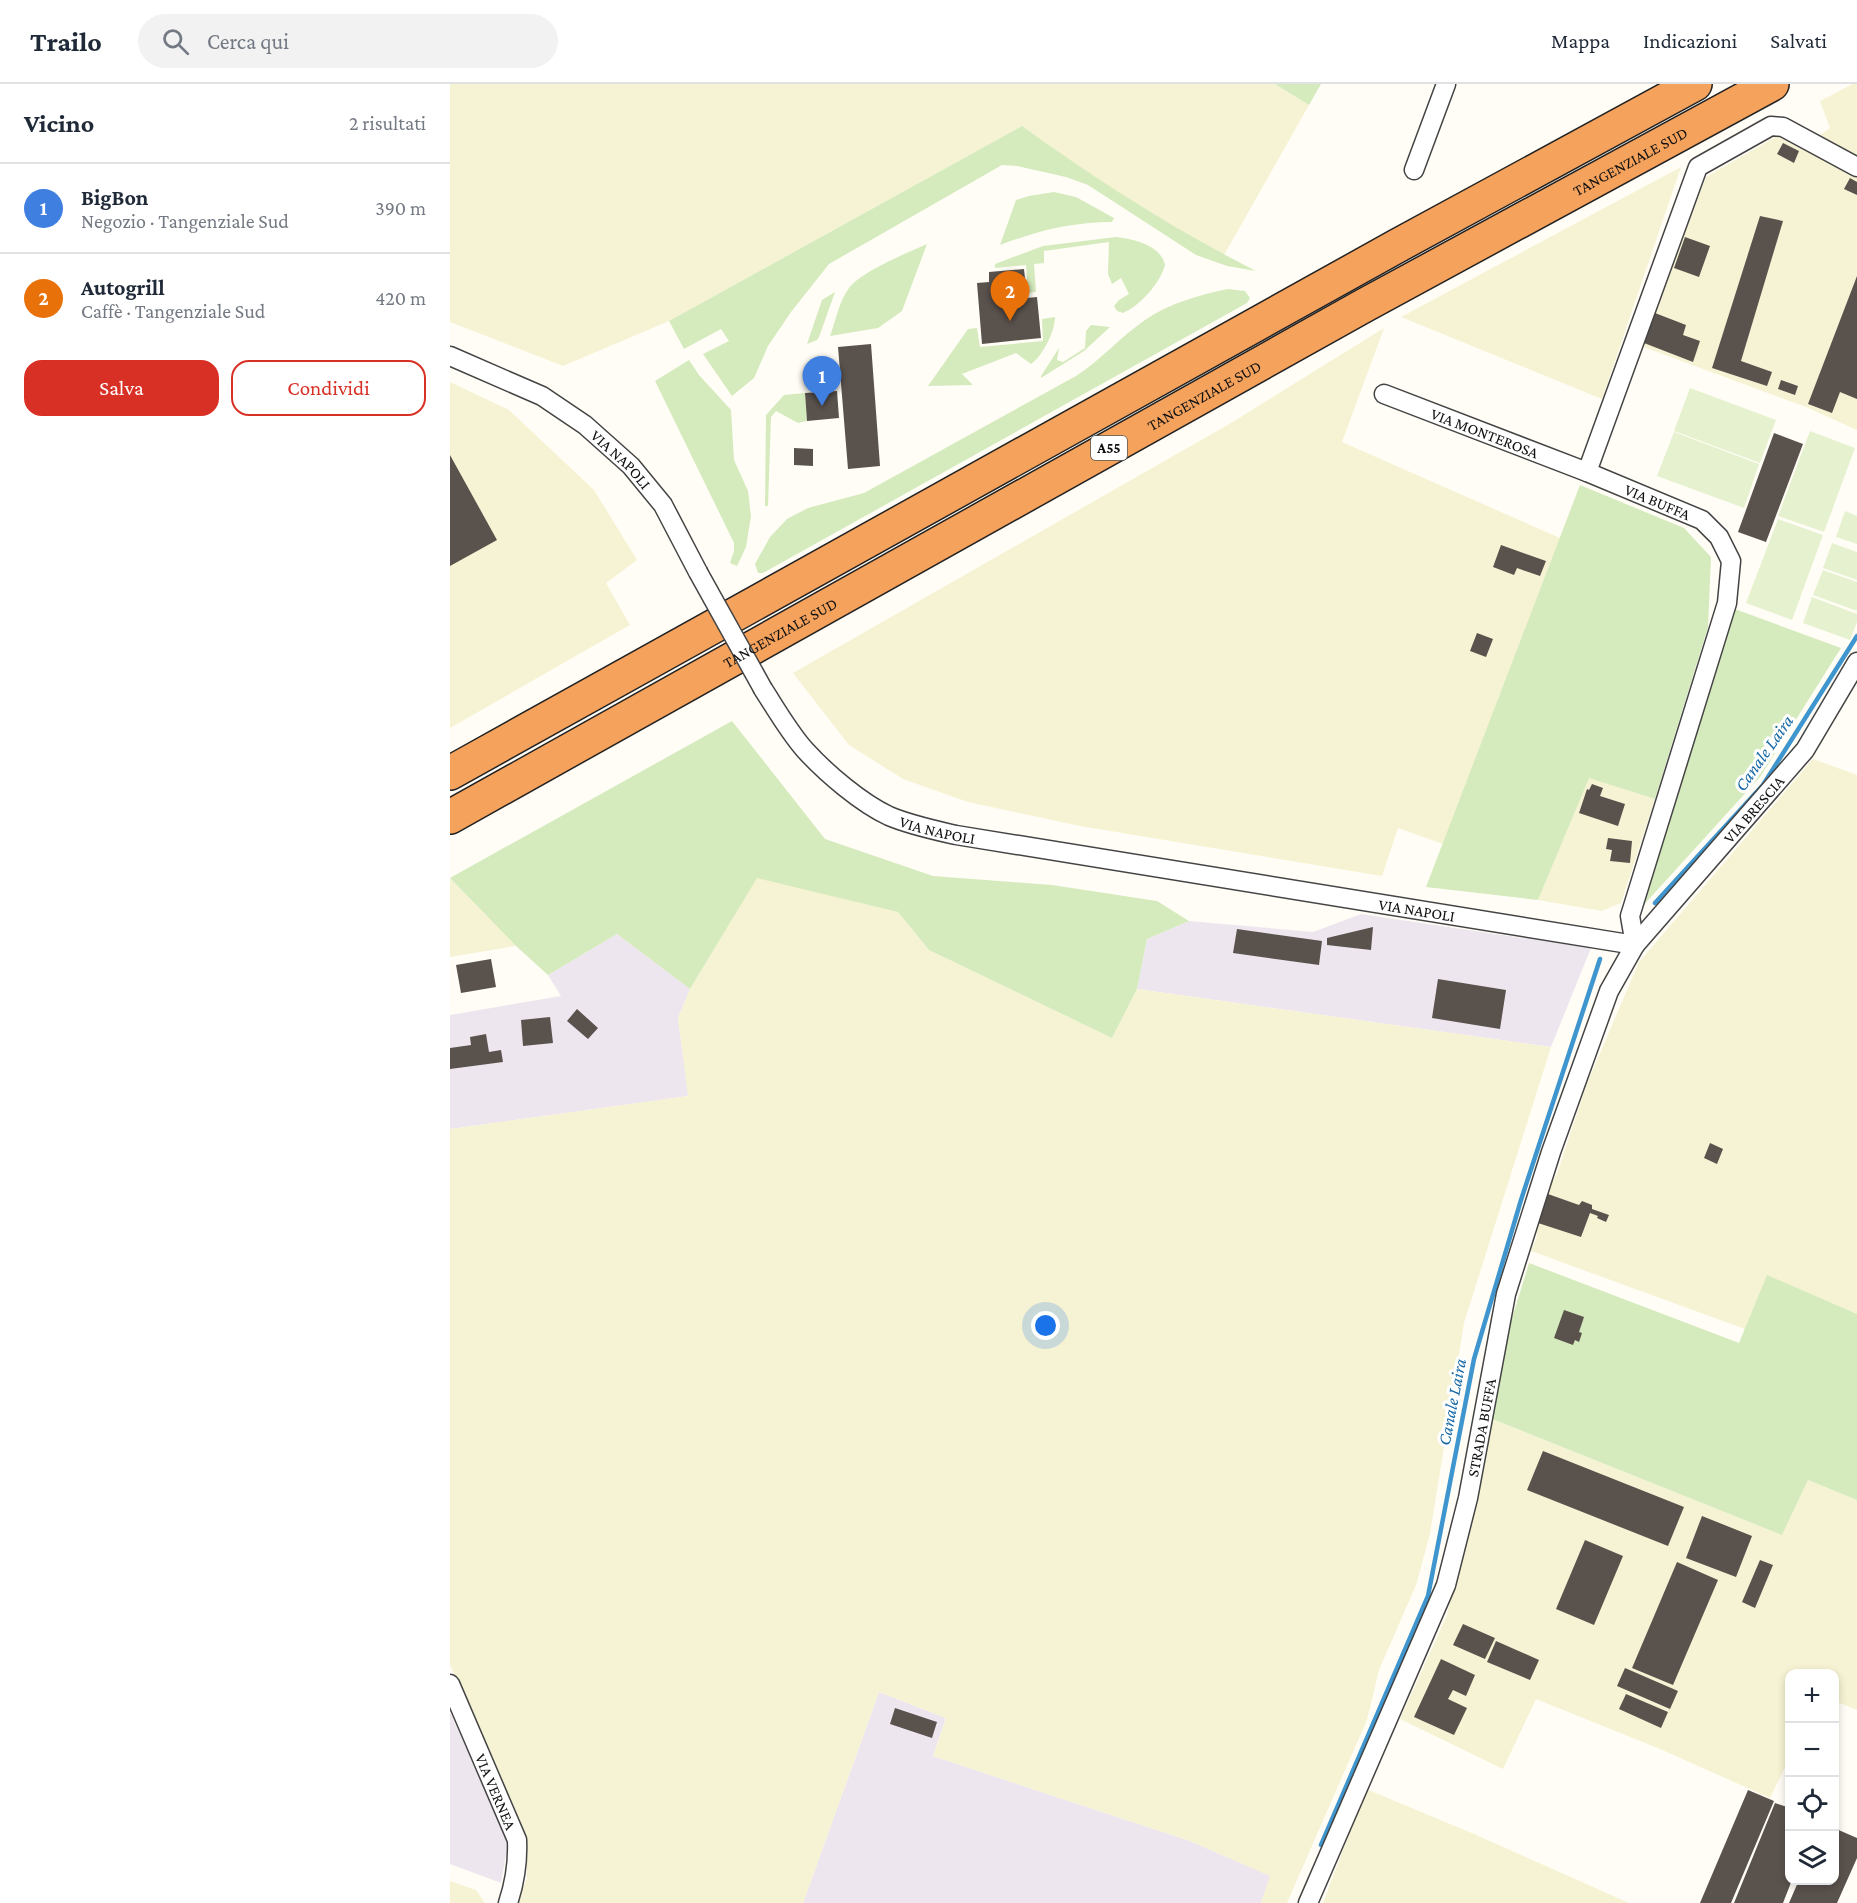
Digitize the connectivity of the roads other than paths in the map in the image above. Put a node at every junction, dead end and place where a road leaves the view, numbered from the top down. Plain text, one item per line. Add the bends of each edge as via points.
1 (1446, 84) edge
2 (1695, 84) edge
3 (1772, 84) edge
4 (1857, 166) edge
5 (1414, 170) dead end
6 (450, 356) edge
7 (1384, 394) dead end
8 (1587, 471) junction
9 (1857, 662) edge
10 (450, 773) edge
11 (450, 817) edge
12 (1635, 945) junction
13 (450, 1684) edge
14 (508, 1903) edge
15 (1308, 1903) edge

1 - 5 street
2 - 10 highway, A55
3 - 11 highway, TANGENZIALE SUD / A55 via 1344,317
4 - 8 street via 1783,127 1771,126 1698,167
6 - 12 street, VIA NAPOLI, bridge via 542,396 585,425 631,466 663,505 763,689 805,750 861,799 888,816 956,835
7 - 8 street, VIA MONTEROSA
8 - 12 street, VIA BUFFA via 1702,520 1719,537 1731,561 1727,603 1630,916
9 - 12 street, VIA BRESCIA via 1805,750
12 - 15 street, STRADA BUFFA via 1609,991 1551,1152 1506,1294 1468,1498 1446,1585
13 - 14 street, VIA VERNEA via 517,1840 516,1874

